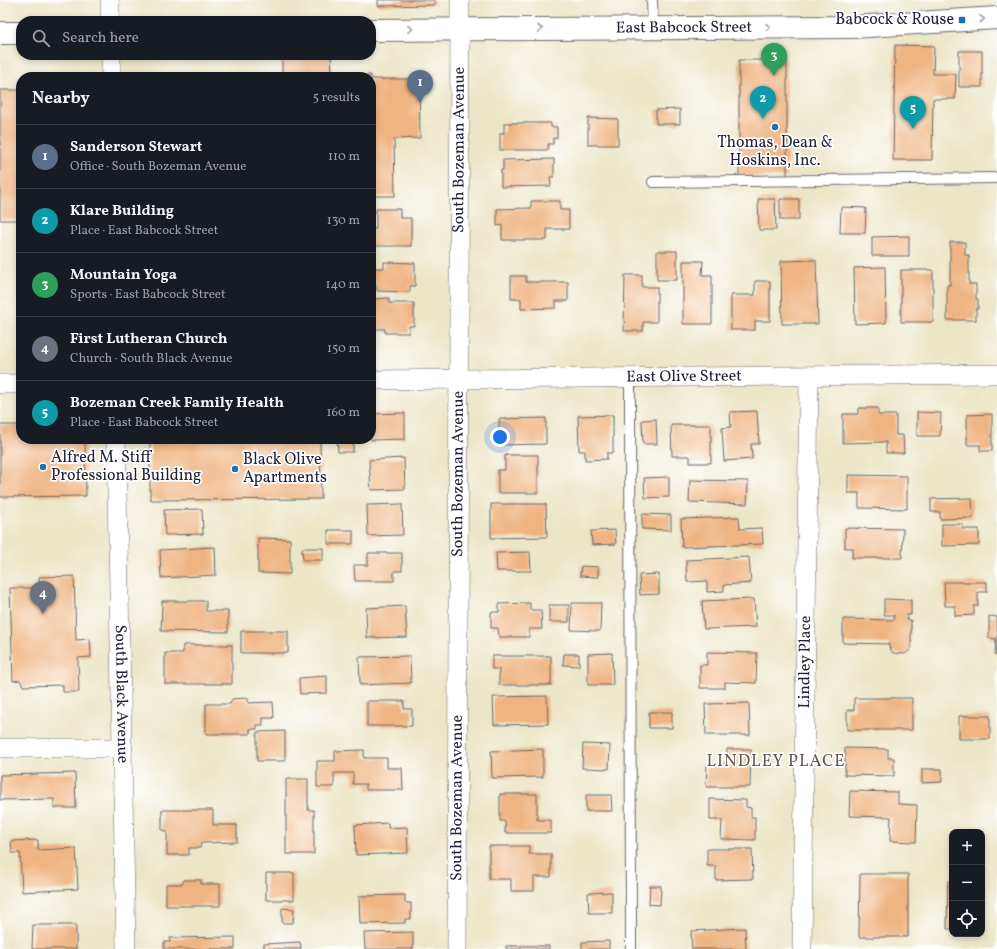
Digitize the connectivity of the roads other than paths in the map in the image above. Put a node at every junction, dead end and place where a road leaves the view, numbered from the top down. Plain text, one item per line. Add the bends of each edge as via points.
1 (110, 0) edge
2 (460, 0) edge
3 (652, 0) edge
4 (110, 16) edge
5 (997, 18) edge
6 (652, 28) junction
7 (460, 29) junction
8 (376, 30) edge
9 (0, 33) edge
10 (16, 33) edge
11 (111, 60) edge
12 (111, 72) edge
13 (997, 178) edge
14 (653, 182) dead end
15 (997, 374) edge
16 (809, 376) junction
17 (630, 378) junction
18 (376, 380) edge
19 (460, 380) junction
20 (0, 384) edge
21 (16, 384) edge
22 (116, 444) edge
23 (0, 748) edge
24 (123, 748) junction
25 (126, 949) edge
26 (457, 949) edge
27 (631, 949) edge
28 (802, 949) edge

1 - 4 street
2 - 7 street, South Bozeman Avenue
3 - 6 lane
6 -> 5 street, East Babcock Street via 852,27
7 -> 6 street, East Babcock Street
8 -> 7 street, East Babcock Street
7 - 19 street, South Bozeman Avenue
9 - 10 street
11 - 12 street
13 - 14 lane
15 - 16 street, East Olive Street
16 - 17 street, East Olive Street
16 - 28 street, Lindley Place
17 - 19 street, East Olive Street
17 - 27 lane
18 - 19 street, East Olive Street
19 - 26 street, South Bozeman Avenue
20 - 21 street
22 - 24 street, South Black Avenue
23 - 24 street
24 - 25 street, South Black Avenue

